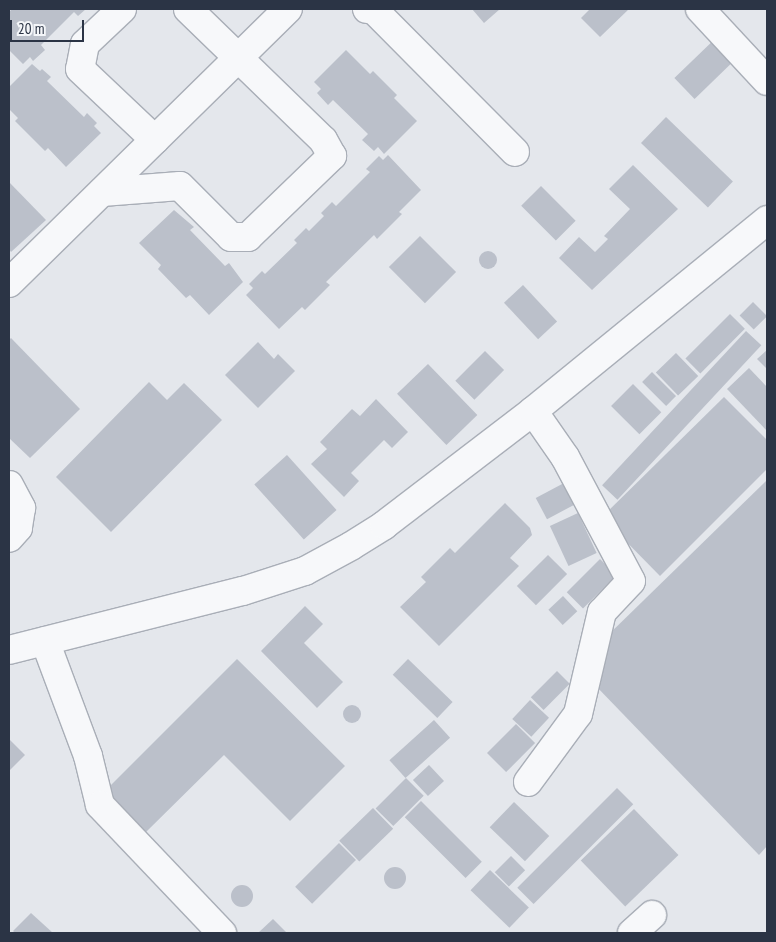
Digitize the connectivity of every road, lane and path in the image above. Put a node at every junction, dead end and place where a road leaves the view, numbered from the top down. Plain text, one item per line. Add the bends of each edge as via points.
1 (122, 9) edge
2 (188, 9) edge
3 (288, 9) edge
4 (367, 9) edge
5 (700, 9) edge
6 (238, 58) junction
7 (767, 81) edge
8 (155, 140) junction
9 (515, 152) dead end
10 (102, 192) junction
11 (767, 220) edge
12 (9, 283) edge
13 (533, 412) junction
14 (9, 485) edge
15 (9, 538) edge
16 (45, 641) junction
17 (9, 650) edge
18 (528, 782) dead end
19 (652, 915) dead end
20 (222, 933) edge
21 (632, 933) edge

1 - 8 street via 85,44 80,69
2 - 6 street
3 - 6 street
4 - 9 street via 374,10
5 - 7 street
6 - 8 street
6 - 10 street via 323,140 332,156 248,238 231,237 180,186
8 - 10 street
10 - 12 street
11 - 13 street
13 - 16 street via 384,525 305,571 243,591
13 - 18 street via 566,457 630,581 602,612 578,714
14 - 15 street via 20,508 18,528
16 - 17 street
16 - 20 street via 88,756 100,805
19 - 21 street

